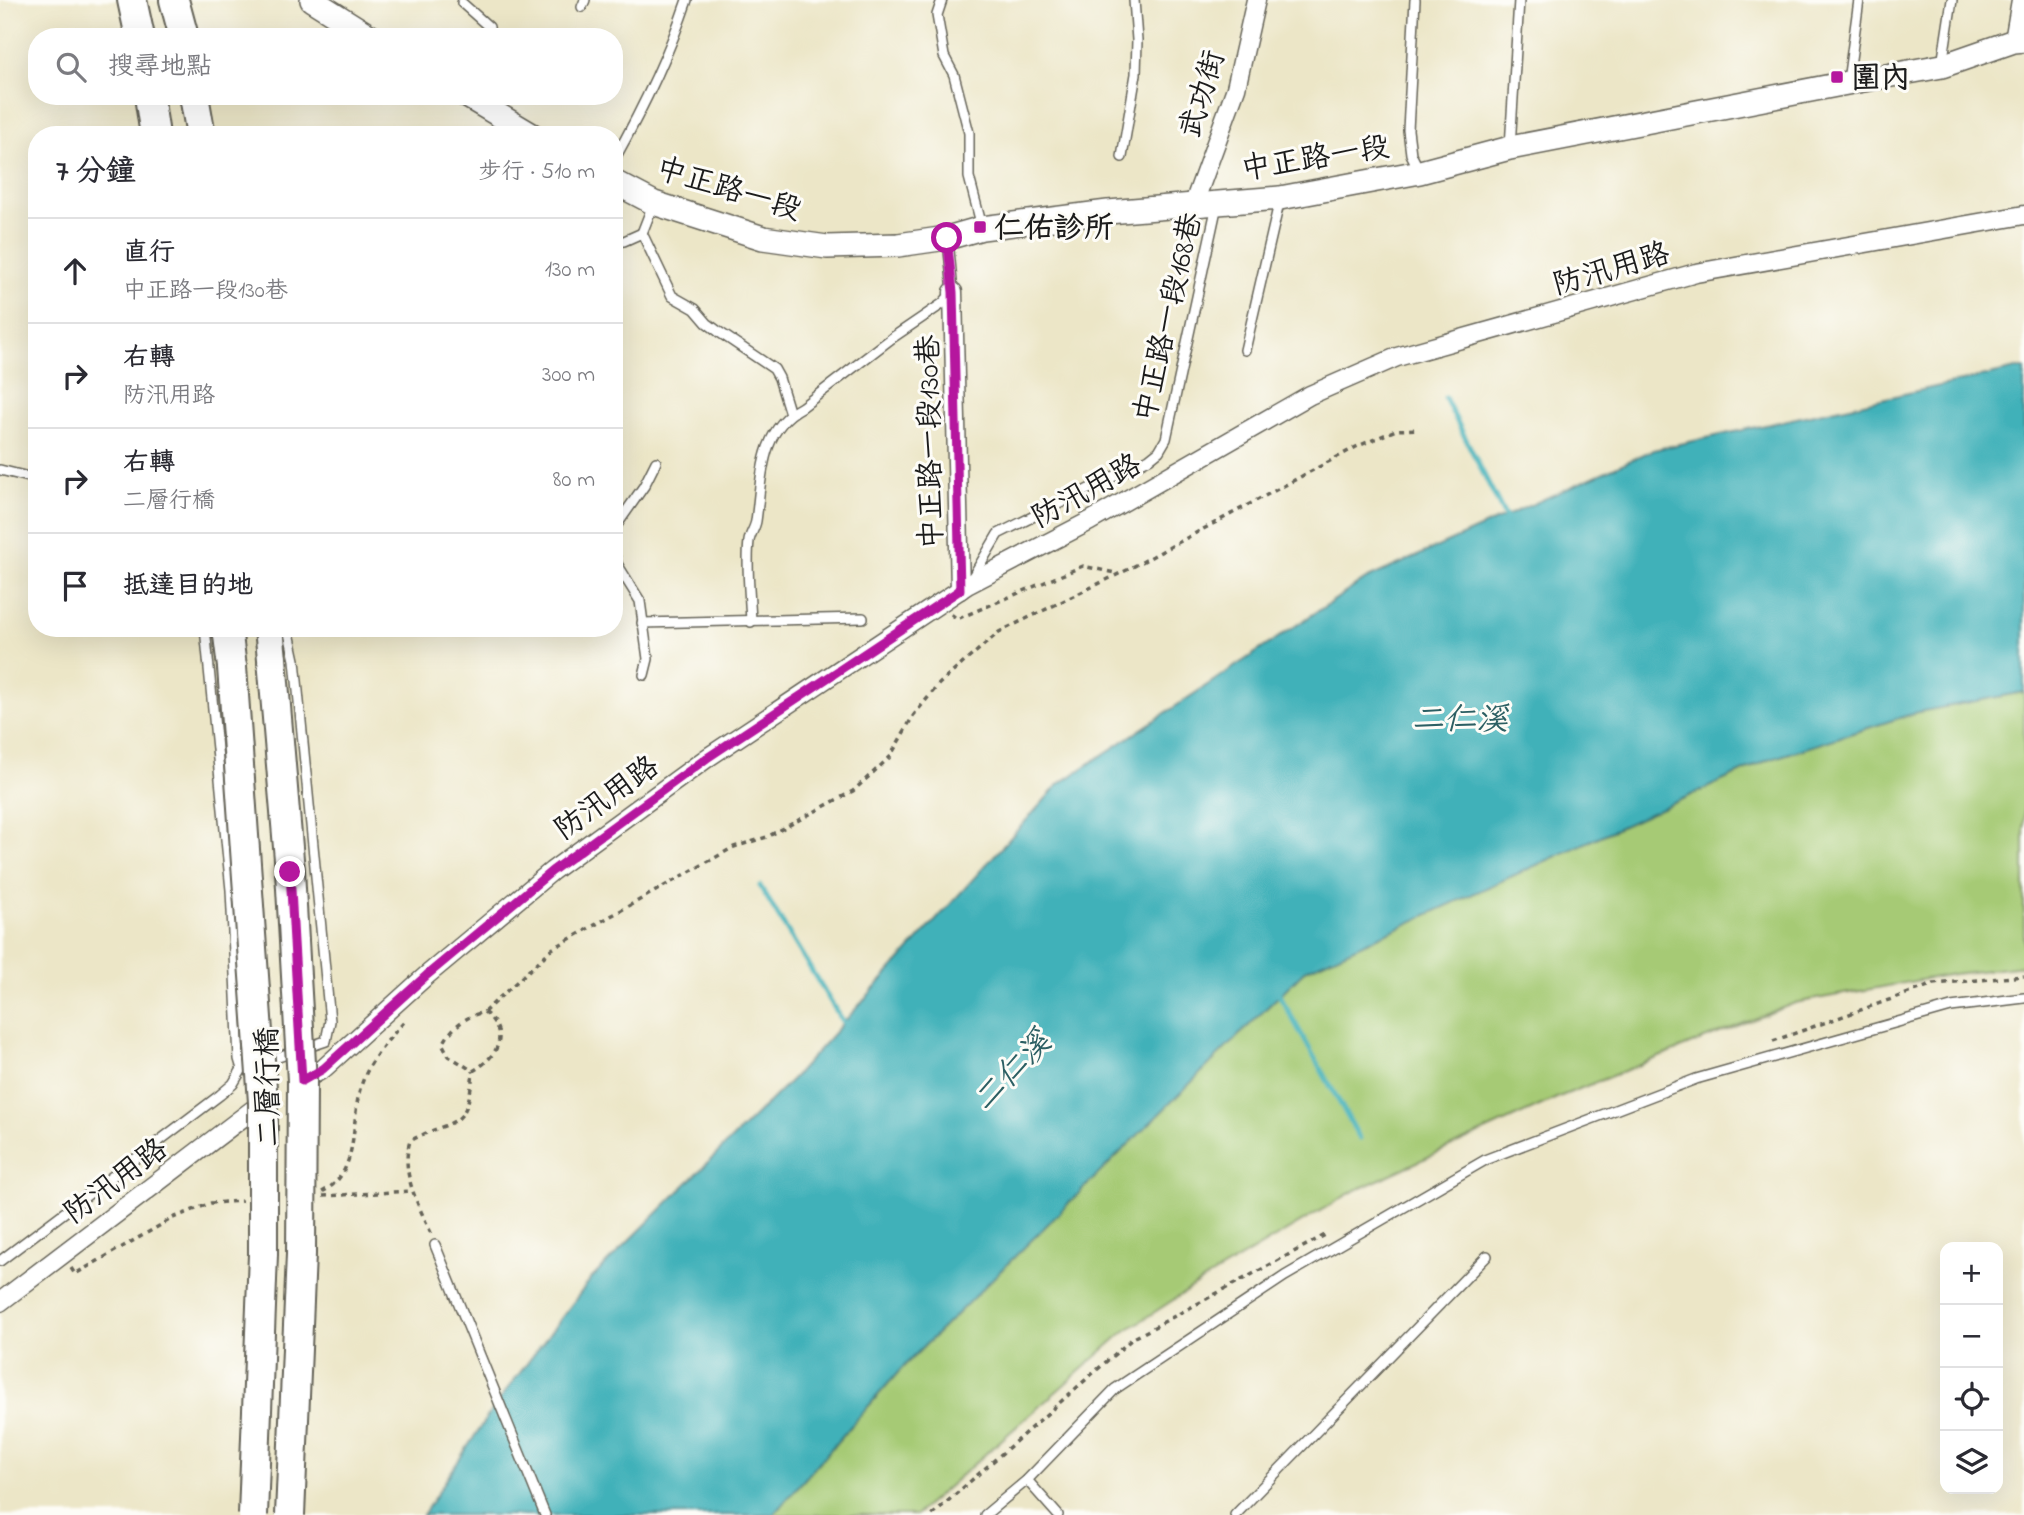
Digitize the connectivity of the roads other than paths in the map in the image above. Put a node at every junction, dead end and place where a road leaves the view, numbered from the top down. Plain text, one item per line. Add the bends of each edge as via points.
1 (132, 0) edge
2 (174, 0) edge
3 (312, 0) edge
4 (687, 0) edge
5 (942, 0) edge
6 (1134, 0) edge
7 (1256, 0) edge
8 (1415, 0) edge
9 (1519, 0) edge
10 (1859, 0) edge
11 (1952, 0) edge
12 (2021, 0) edge
13 (462, 3) dead end
14 (138, 28) edge
15 (182, 28) edge
16 (357, 28) edge
17 (489, 28) edge
18 (2019, 40) edge
19 (1942, 66) junction
20 (1847, 83) junction
21 (150, 105) edge
22 (196, 105) edge
23 (482, 105) edge
24 (154, 126) edge
25 (199, 126) edge
26 (517, 126) edge
27 (623, 144) edge
28 (1510, 148) junction
29 (1122, 157) dead end
30 (1420, 172) junction
31 (623, 187) edge
32 (1280, 198) junction
33 (653, 203) junction
34 (1194, 203) junction
35 (1218, 203) junction
36 (2024, 215) edge
37 (982, 228) junction
38 (642, 233) junction
39 (947, 238) junction
40 (623, 241) edge
41 (953, 292) junction
42 (1245, 351) dead end
43 (790, 414) junction
44 (656, 462) dead end
45 (0, 470) edge
46 (28, 477) edge
47 (623, 515) edge
48 (623, 574) edge
49 (964, 588) junction
50 (863, 618) dead end
51 (751, 622) junction
52 (642, 623) junction
53 (206, 637) edge
54 (228, 637) edge
55 (270, 637) edge
56 (290, 637) edge
57 (644, 675) dead end
58 (2024, 998) edge
59 (242, 1069) junction
60 (302, 1081) junction
61 (263, 1102) junction
62 (435, 1245) road end
63 (1487, 1256) dead end
64 (0, 1261) edge
65 (0, 1302) edge
66 (1027, 1480) junction
67 (253, 1515) edge
68 (290, 1515) edge
69 (545, 1515) edge
70 (985, 1515) edge
71 (1058, 1515) edge
72 (1235, 1515) edge

1 - 14 main road
2 - 15 main road
3 - 16 street
4 - 27 lane via 672,46
5 - 37 lane via 937,15 944,56 954,75 968,133 969,177
6 - 29 lane via 1136,74
7 - 34 street, 武功街 via 1236,88
8 - 30 lane via 1408,130 1411,154
9 - 28 lane
10 - 20 lane
11 - 19 lane
12 - 18 street
13 - 17 lane
18 - 19 street, 中正路一段
19 - 20 street, 中正路一段
20 - 28 street, 中正路一段
21 - 24 main road
22 - 25 main road
23 - 26 street
28 - 30 street, 中正路一段
30 - 32 street, 中正路一段
31 - 33 street, 中正路一段
32 - 35 street, 中正路一段
32 - 42 lane
33 - 38 lane
33 - 39 street, 中正路一段 via 763,238 827,247
34 - 35 street, 中正路一段
34 - 37 street, 中正路一段
35 - 49 lane, 中正路一段168巷 via 1166,439 1159,452 998,534
36 - 49 street, 防汛用路 via 1696,273 1397,357 1310,395
37 - 39 street, 中正路一段
38 - 40 lane
38 - 43 lane via 672,296 774,369
39 - 41 lane, 中正路一段130巷
41 - 43 lane, 中正路一段130巷
41 - 49 street, 中正路一段130巷
43 - 51 lane, 中正路一段130巷 via 775,432 762,466 749,539
44 - 47 lane
45 - 46 lane
48 - 52 lane via 640,601
49 - 60 street, 防汛用路 via 707,758 552,871 323,1069
50 - 51 lane
51 - 52 lane
52 - 57 lane via 648,659
53 - 59 lane via 231,890
54 - 61 main road, 二層行橋, bridge
55 - 60 main road, 二層行橋, bridge
56 - 59 lane via 330,1021 326,1041
58 - 66 lane via 1951,1007 1696,1079 1487,1159 1285,1276 1115,1389
59 - 64 lane via 220,1095
60 - 68 main road, 二層行橋, bridge
61 - 65 street, 防汛用路
61 - 67 main road, 二層行橋, bridge via 263,1254
62 - 69 lane
63 - 72 lane
66 - 70 lane
66 - 71 lane

